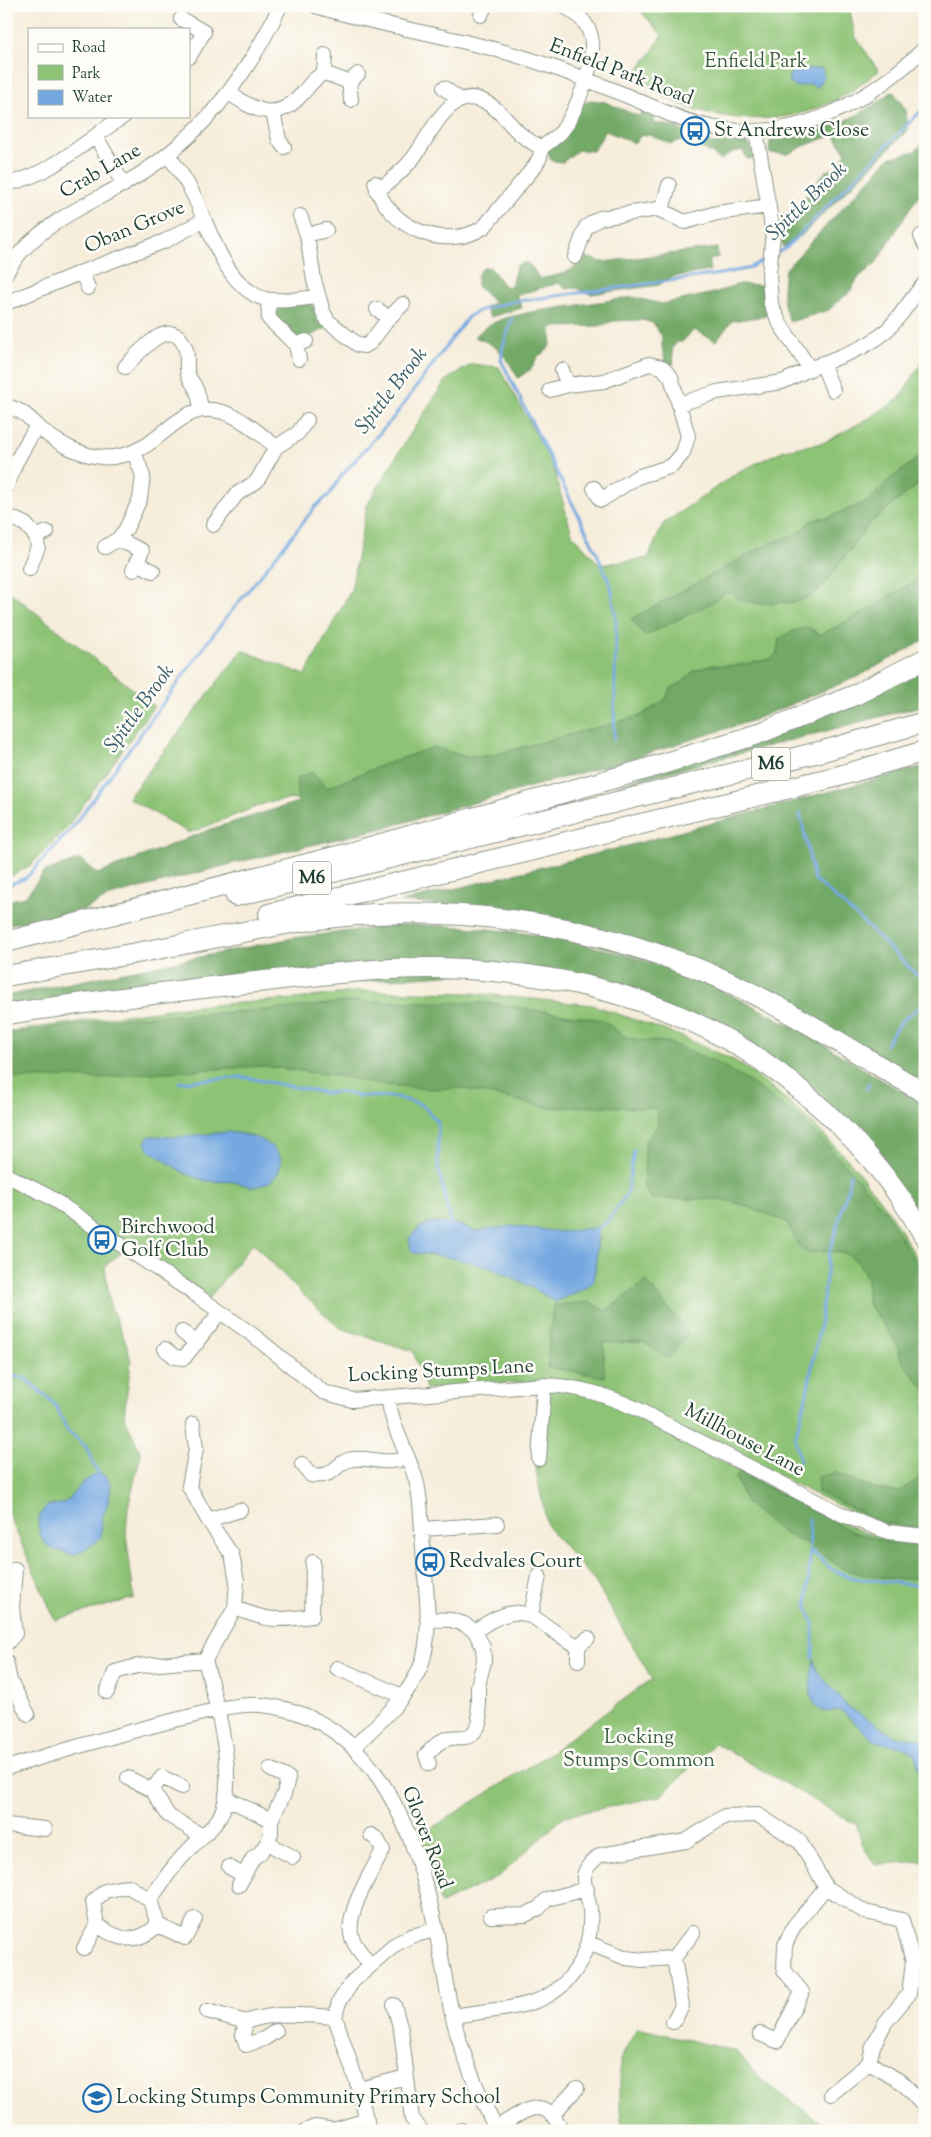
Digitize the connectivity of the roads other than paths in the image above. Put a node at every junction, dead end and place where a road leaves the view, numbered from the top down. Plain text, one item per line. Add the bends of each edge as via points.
1 (280, 6) edge
2 (316, 6) edge
3 (564, 6) edge
4 (181, 19) dead end
5 (925, 48) edge
6 (190, 55) edge
7 (325, 56) dead end
8 (324, 72) junction
9 (585, 79) junction
10 (444, 88) dead end
11 (229, 93) junction
12 (459, 99) junction
13 (351, 100) dead end
14 (274, 112) junction
15 (121, 118) edge
16 (756, 131) junction
17 (96, 137) junction
18 (284, 148) dead end
19 (541, 148) junction
20 (168, 155) junction
21 (6, 184) edge
22 (124, 185) junction
23 (669, 185) dead end
24 (769, 206) junction
25 (662, 210) junction
26 (300, 216) dead end
27 (204, 220) junction
28 (326, 230) dead end
29 (307, 235) junction
30 (575, 257) dead end
31 (6, 272) edge
32 (82, 272) junction
33 (925, 283) edge
34 (88, 288) dead end
35 (319, 297) junction
36 (268, 300) junction
37 (6, 304) edge
38 (403, 304) dead end
39 (377, 309) dead end
40 (389, 318) junction
41 (299, 359) dead end
42 (125, 366) dead end
43 (816, 366) junction
44 (562, 370) dead end
45 (568, 385) junction
46 (550, 390) dead end
47 (833, 390) dead end
48 (680, 404) junction
49 (6, 406) edge
50 (201, 410) junction
51 (307, 420) dead end
52 (37, 425) junction
53 (276, 447) junction
54 (134, 452) junction
55 (637, 477) junction
56 (6, 488) edge
57 (594, 488) dead end
58 (643, 490) dead end
59 (6, 515) edge
60 (211, 526) dead end
61 (118, 539) junction
62 (105, 547) dead end
63 (29, 568) dead end
64 (153, 571) dead end
65 (925, 658) edge
66 (925, 722) edge
67 (925, 751) edge
68 (6, 942) edge
69 (6, 946) edge
70 (6, 972) edge
71 (6, 976) edge
72 (6, 1014) edge
73 (925, 1093) edge
74 (6, 1175) edge
75 (925, 1237) edge
76 (220, 1312) junction
77 (182, 1332) dead end
78 (197, 1343) junction
79 (165, 1349) dead end
80 (544, 1385) junction
81 (388, 1397) junction
82 (193, 1424) dead end
83 (407, 1458) junction
84 (539, 1459) dead end
85 (302, 1464) dead end
86 (240, 1510) dead end
87 (208, 1520) junction
88 (497, 1524) dead end
89 (422, 1529) junction
90 (925, 1536) edge
91 (313, 1562) dead end
92 (14, 1569) dead end
93 (539, 1576) dead end
94 (235, 1608) junction
95 (531, 1615) junction
96 (427, 1619) junction
97 (476, 1632) junction
98 (6, 1644) edge
99 (205, 1660) junction
100 (578, 1660) dead end
101 (6, 1661) edge
102 (337, 1668) dead end
103 (107, 1692) dead end
104 (402, 1696) junction
105 (217, 1710) junction
106 (28, 1714) dead end
107 (354, 1747) junction
108 (429, 1764) dead end
109 (6, 1768) edge
110 (270, 1769) dead end
111 (128, 1778) dead end
112 (182, 1788) dead end
113 (152, 1790) junction
114 (228, 1799) junction
115 (271, 1820) junction
116 (6, 1825) edge
117 (46, 1829) dead end
118 (372, 1835) dead end
119 (202, 1836) junction
120 (267, 1843) junction
121 (293, 1857) dead end
122 (229, 1867) dead end
123 (826, 1887) junction
124 (586, 1889) junction
125 (150, 1900) junction
126 (491, 1916) dead end
127 (194, 1919) dead end
128 (97, 1925) junction
129 (158, 1926) junction
130 (436, 1930) junction
131 (693, 1933) dead end
132 (588, 1944) junction
133 (84, 1948) dead end
134 (674, 1958) junction
135 (370, 1965) junction
136 (207, 2011) dead end
137 (400, 2011) dead end
138 (452, 2016) junction
139 (335, 2017) junction
140 (246, 2022) junction
141 (672, 2022) dead end
142 (276, 2031) dead end
143 (760, 2034) dead end
144 (869, 2063) junction
145 (406, 2077) junction
146 (578, 2088) dead end
147 (359, 2089) junction
148 (831, 2094) dead end
149 (925, 2108) edge
150 (553, 2114) junction
151 (368, 2125) edge
152 (497, 2129) edge
153 (305, 2131) edge
154 (422, 2131) edge
155 (562, 2131) edge

1 - 11 street, Crab Lane via 256,55
2 - 9 street, Enfield Park Road via 513,54
3 - 9 street via 584,22 591,37 593,53
4 - 6 street via 204,32
5 - 16 street, Enfield Park Road via 880,85 838,112 804,124
7 - 8 street
8 - 13 street via 353,78
8 - 14 street via 290,105
9 - 16 street, Enfield Park Road via 685,120 707,126
9 - 19 street via 565,126 556,138
10 - 12 street
11 - 14 street via 256,110
11 - 20 street, Crab Lane
12 - 19 street via 470,97 488,103 520,134
12 - 19 street via 405,168 376,187 380,200 389,210 422,232 440,238 479,230 535,166
14 - 18 street via 279,140
15 - 17 street
16 - 24 street
17 - 21 street via 49,167
17 - 22 street
20 - 22 street, Crab Lane
20 - 27 street, Oban Grove via 190,188
22 - 31 street, Crab Lane via 42,232 21,251
23 - 25 street
24 - 25 street via 718,213 685,222
24 - 43 street via 773,233 769,293 774,314
25 - 30 street via 644,210 594,220 583,232
26 - 29 street
27 - 32 street, Oban Grove via 157,244
27 - 36 street, Oban Grove via 220,256 236,277 251,292
28 - 29 street
29 - 35 street
32 - 34 street, Oban Grove
32 - 37 street, Oban Grove
33 - 43 street via 882,335
35 - 36 street
35 - 40 street via 328,322 361,346 370,343
36 - 41 street via 269,319 301,343
38 - 40 street
39 - 40 street
42 - 50 street via 158,335 174,335 184,343 188,373 197,391
43 - 47 street
43 - 48 street via 782,382 717,392
44 - 45 street
45 - 46 street
45 - 48 street via 597,382 653,364 669,373
48 - 55 street via 688,436 683,453 672,466
49 - 52 street via 21,411
50 - 53 street via 216,410 240,420
50 - 54 street via 186,416
51 - 53 street via 298,433
52 - 54 street via 62,443 94,456 112,457
52 - 56 street via 16,462
53 - 60 street via 257,481 237,494
54 - 61 street via 143,476 142,491 132,519
55 - 57 street via 601,500
55 - 58 street
59 - 63 street via 42,534
61 - 62 street
61 - 64 street via 142,551 134,567
65 - 68 highway via 854,695 773,728 643,770 342,855
66 - 69 highway, M6 via 823,751 289,884
67 - 70 highway, M6 via 840,776 344,897
71 - 73 highway via 327,917 421,913 514,920 616,939 712,974 788,1012
72 - 75 highway via 192,989 388,970 488,971 587,984 675,1013 754,1055 789,1080 860,1147 900,1196
74 - 76 street, Locking Stumps Lane via 48,1196
76 - 78 street
76 - 81 street, Locking Stumps Lane via 323,1392 352,1400
77 - 78 street
78 - 79 street via 184,1358 174,1357
80 - 81 street, Locking Stumps Lane
80 - 84 street, Locking Stumps Lane
80 - 90 street, Millhouse Lane via 565,1385 610,1396 843,1515 888,1532
81 - 83 street via 393,1424
82 - 87 street via 196,1449 189,1486
83 - 85 street via 390,1463 353,1459 342,1462 336,1471 321,1477 311,1475
83 - 89 street via 416,1480
86 - 87 street
87 - 94 street via 232,1555 237,1581
88 - 89 street
89 - 96 street
91 - 94 street via 312,1616 280,1620 259,1618
92 - 98 street via 12,1607 15,1634
93 - 95 street
94 - 99 street
95 - 97 street via 505,1613
95 - 100 street via 562,1638 583,1642
96 - 97 street via 451,1620
96 - 104 street via 421,1667
97 - 108 street via 484,1660 478,1686 480,1723 474,1734 466,1739 450,1738 438,1743 426,1755
99 - 103 street via 137,1666 115,1672
99 - 105 street
101 - 106 street via 10,1681
102 - 104 street
104 - 107 street
105 - 107 street, Glover Road via 258,1705 282,1708 323,1724
105 - 109 street, Glover Road via 108,1737
105 - 114 street via 227,1769
107 - 130 street, Glover Road via 383,1785 403,1824 427,1890
110 - 115 street via 288,1778
111 - 113 street
112 - 113 street via 162,1777
113 - 119 street via 168,1815
114 - 115 street
114 - 119 street via 219,1819
115 - 120 street
116 - 117 street
118 - 135 street via 387,1851 356,1904 351,1929 354,1941
119 - 125 street via 176,1864
120 - 121 street
120 - 122 street via 253,1858 241,1880
123 - 124 street via 800,1842 758,1815 726,1816 686,1841 600,1856 586,1869
123 - 143 street via 794,1926 785,1945 784,1970 802,1992 776,2040
123 - 144 street via 865,1912 902,1920 912,1962 909,1994 885,2023 873,2046
124 - 126 street via 547,1899 539,1908 524,1915
124 - 132 street via 590,1909
125 - 128 street via 128,1886 105,1891 93,1902
125 - 129 street
127 - 129 street via 185,1938
128 - 129 street via 113,1936 128,1940 148,1935
128 - 133 street
130 - 135 street via 411,1936
130 - 138 street, Glover Road
131 - 134 street
132 - 134 street via 626,1958
132 - 138 street via 575,1972 554,1992 522,2005
134 - 141 street via 682,2006
135 - 139 street via 346,1990
136 - 140 street
137 - 145 street
138 - 152 street, Glover Road via 472,2076
139 - 140 street via 263,2015
139 - 147 street
140 - 142 street via 242,2035 246,2045
144 - 148 street
144 - 149 street via 903,2084
145 - 147 street
145 - 154 street via 412,2119
146 - 150 street
147 - 151 street
150 - 152 street via 535,2107
150 - 155 street
151 - 153 street via 334,2130 315,2127

